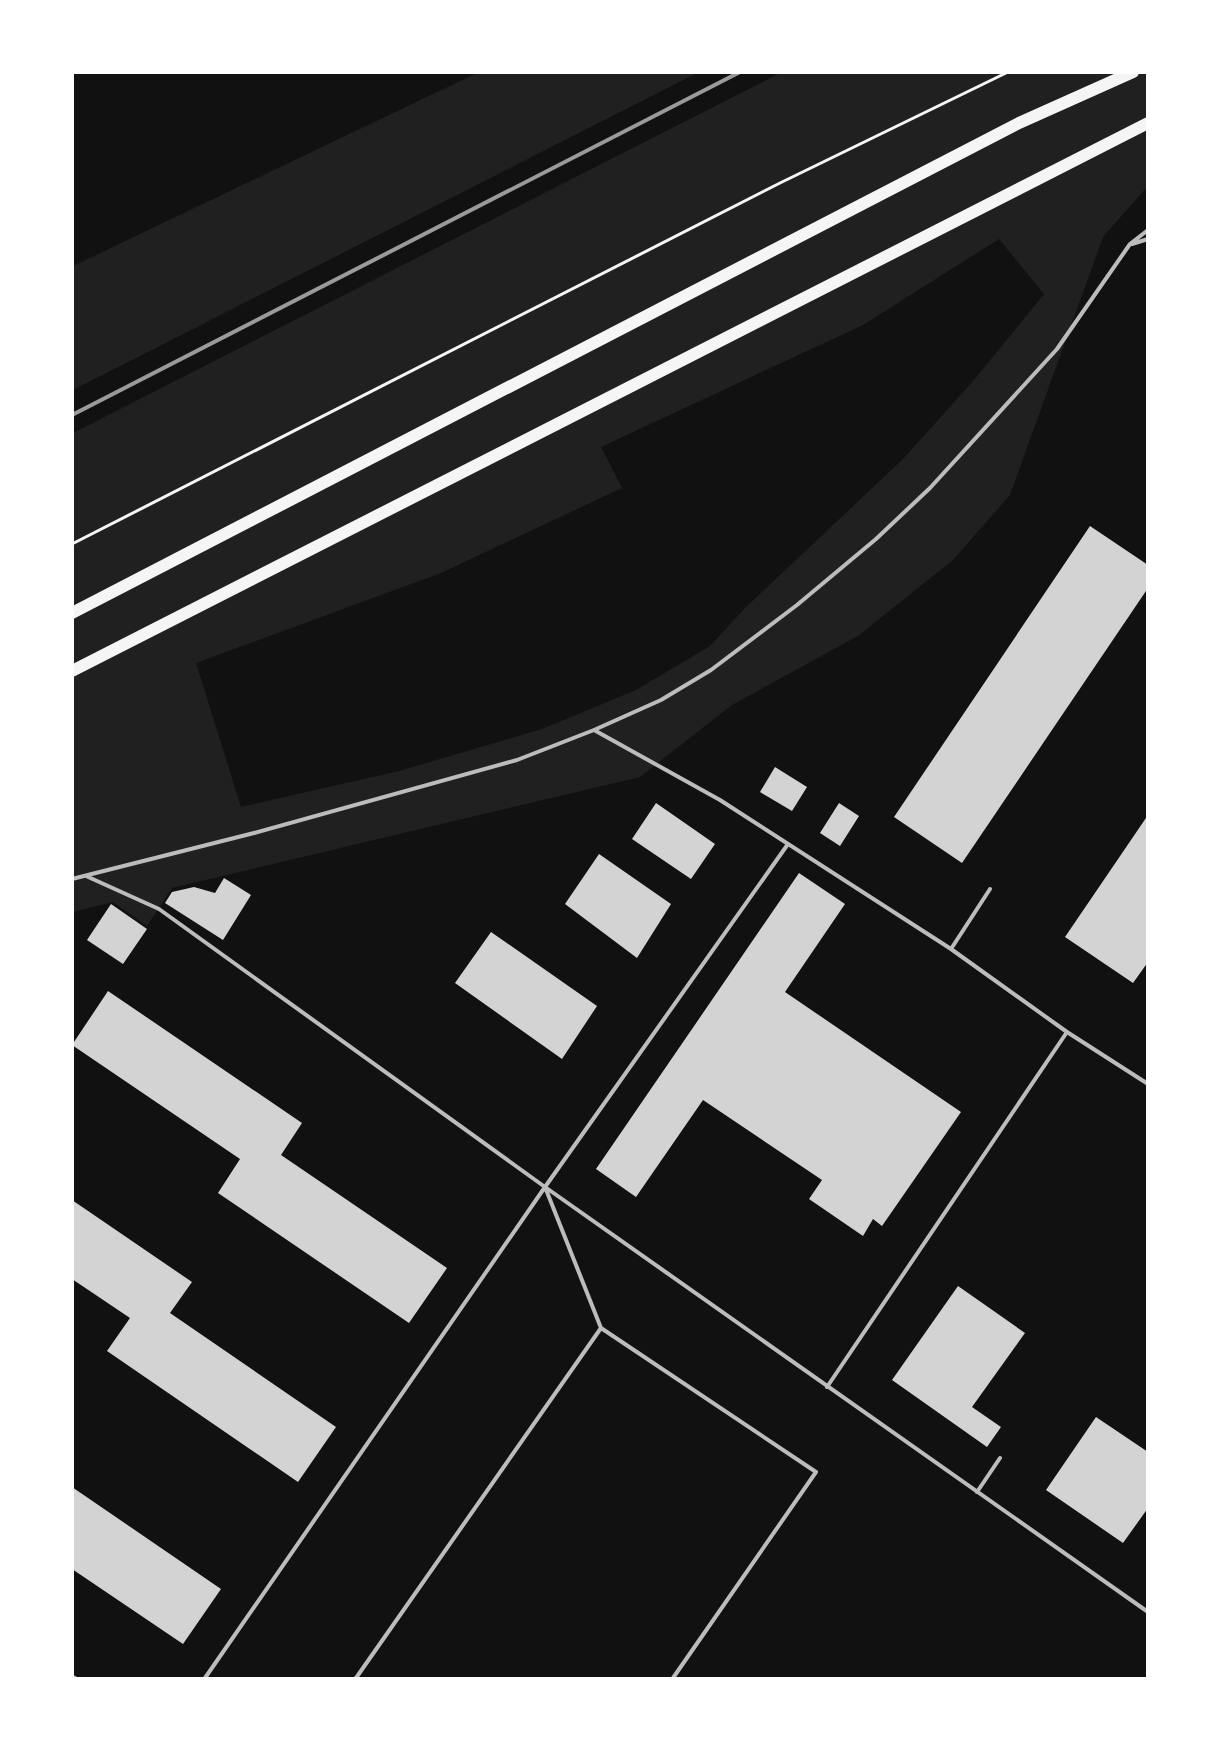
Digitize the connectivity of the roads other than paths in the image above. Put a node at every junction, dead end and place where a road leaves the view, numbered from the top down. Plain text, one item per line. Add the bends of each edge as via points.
1 (1133, 72) edge
2 (1148, 123) edge
3 (1148, 230) edge
4 (1148, 239) edge
5 (1130, 244) junction
6 (72, 613) edge
7 (72, 671) edge
8 (594, 730) junction
9 (788, 844) junction
10 (85, 875) junction
11 (72, 879) edge
12 (990, 889) dead end
13 (952, 949) junction
14 (1067, 1032) junction
15 (1148, 1084) edge
16 (545, 1187) junction
17 (602, 1328) junction
18 (827, 1387) junction
19 (1000, 1458) dead end
20 (977, 1492) junction
21 (1148, 1612) edge
22 (205, 1678) edge
23 (356, 1678) edge
24 (673, 1678) edge

1 - 6 main road via 1019,123
2 - 7 main road
3 - 5 lane
4 - 5 lane
5 - 8 lane via 1057,349 930,488 876,539 797,605 711,670 661,700
8 - 9 lane via 720,800
8 - 10 lane via 518,760 254,833
9 - 13 lane
9 - 16 lane
10 - 11 lane
10 - 16 lane via 160,909
12 - 13 lane
13 - 14 lane
14 - 15 lane
14 - 18 lane
16 - 17 lane
16 - 18 lane
16 - 22 lane
17 - 23 lane
17 - 24 lane via 816,1472
18 - 20 lane
19 - 20 lane
20 - 21 lane

